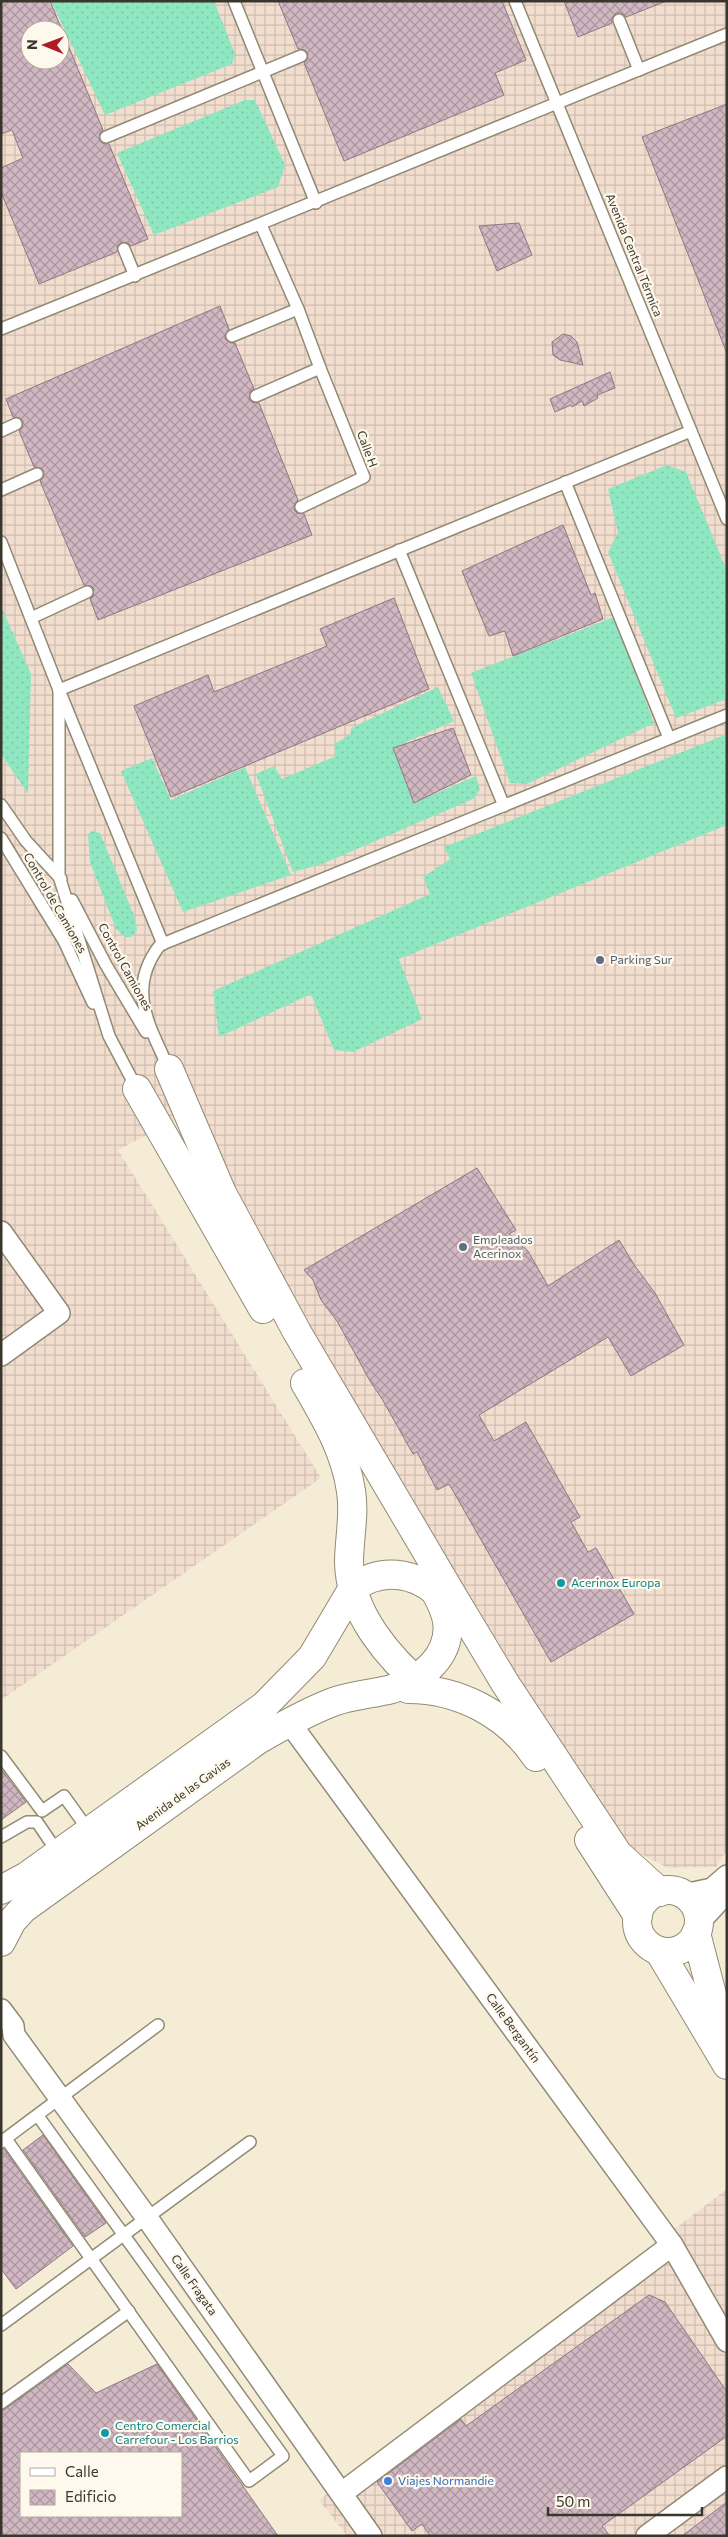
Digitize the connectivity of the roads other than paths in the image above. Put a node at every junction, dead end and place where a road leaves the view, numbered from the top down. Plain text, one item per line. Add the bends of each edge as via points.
1 (234, 1) edge
2 (515, 1) edge
3 (619, 20) dead end
4 (727, 34) edge
5 (301, 56) dead end
6 (639, 70) junction
7 (263, 72) junction
8 (557, 104) junction
9 (106, 137) dead end
10 (316, 203) junction
11 (261, 225) junction
12 (124, 249) dead end
13 (135, 276) junction
14 (298, 309) junction
15 (1, 329) edge
16 (232, 336) dead end
17 (320, 368) junction
18 (256, 396) dead end
19 (16, 424) dead end
20 (1, 431) edge
21 (690, 431) junction
22 (37, 474) dead end
23 (565, 482) junction
24 (1, 490) edge
25 (301, 507) dead end
26 (727, 519) edge
27 (1, 542) edge
28 (400, 550) junction
29 (86, 592) dead end
30 (31, 618) junction
31 (59, 690) junction
32 (727, 715) edge
33 (669, 738) junction
34 (1, 805) edge
35 (504, 806) junction
36 (1, 838) edge
37 (59, 876) junction
38 (162, 945) junction
39 (109, 1036) junction
40 (169, 1069) junction
41 (136, 1089) joint
42 (1, 1232) edge
43 (1, 1355) edge
44 (366, 1448) junction
45 (353, 1588) junction
46 (434, 1589) junction
47 (411, 1686) junction
48 (289, 1722) junction
49 (534, 1726) junction
50 (1, 1756) edge
51 (42, 1810) junction
52 (37, 1822) junction
53 (89, 1831) junction
54 (1, 1837) edge
55 (58, 1853) junction
56 (727, 1876) edge
57 (1, 1890) edge
58 (727, 1892) edge
59 (672, 1893) junction
60 (638, 1916) junction
61 (697, 1928) junction
62 (1, 1942) edge
63 (659, 1951) junction
64 (1, 2010) edge
65 (727, 2024) edge
66 (158, 2025) dead end
67 (8, 2033) edge
68 (727, 2064) edge
69 (60, 2097) junction
70 (38, 2116) junction
71 (4, 2140) edge
72 (250, 2142) dead end
73 (147, 2218) junction
74 (124, 2235) junction
75 (672, 2245) junction
76 (92, 2259) junction
77 (129, 2311) junction
78 (1, 2325) edge
79 (727, 2341) edge
80 (1, 2402) edge
81 (727, 2477) edge
82 (342, 2493) junction
83 (371, 2536) edge
84 (647, 2536) edge

1 - 7 lane
2 - 8 lane, Avenida Central Térmica
3 - 6 lane
4 - 6 lane
5 - 7 lane
6 - 8 lane
7 - 9 lane
7 - 10 lane
8 - 10 lane
8 - 21 lane, Avenida Central Térmica
10 - 11 lane
11 - 13 lane
11 - 14 lane, Calle H
12 - 13 lane
13 - 15 lane
14 - 16 lane
14 - 17 lane, Calle H
17 - 18 lane
17 - 25 lane, Calle H via 364,477
19 - 20 lane
21 - 23 lane
21 - 26 lane, Avenida Central Térmica
22 - 24 lane
23 - 28 lane
23 - 33 lane
27 - 30 lane
28 - 31 lane
28 - 35 lane
29 - 30 lane
30 - 31 lane
31 - 37 lane
31 - 38 lane
32 - 33 lane
33 - 35 lane
34 - 37 lane via 26,841
35 - 38 lane
36 - 39 lane, Control de Camiones via 64,941
37 - 39 lane
37 - 40 lane, Control Camiones via 124,998
38 - 40 lane via 150,958 143,978 141,999 147,1021
39 - 41 lane
40 - 44 street via 222,1193 297,1332
41 - 45 street via 337,1439 351,1490 353,1517 349,1563
42 - 43 street via 59,1313
44 - 46 street via 372,1474 388,1508
44 - 49 street
45 - 46 street via 375,1576 392,1574 413,1577
45 - 47 street via 366,1621
45 - 53 street, Avenida de las Gavias via 312,1657 264,1706
46 - 47 street via 447,1620 445,1642 439,1658
46 - 49 street via 448,1605 496,1685
47 - 48 street, Avenida de las Gavias via 334,1702
47 - 60 street via 468,1700 495,1715 526,1742
48 - 62 street, Avenida de las Gavias via 258,1740 23,1909
48 - 75 street, Calle Bergantín
49 - 59 street via 618,1854
50 - 51 lane
51 - 52 lane
51 - 53 lane via 64,1796
52 - 54 lane via 26,1822
52 - 55 lane
53 - 55 street, Avenida de las Gavias
55 - 57 street, Avenida de las Gavias
56 - 59 street via 712,1889
58 - 61 street
59 - 60 street via 645,1901
59 - 61 street via 695,1906
60 - 63 street via 639,1934 650,1947
61 - 63 street via 692,1940 681,1950
61 - 65 street via 713,1998
63 - 68 street
64 - 67 street, Calle Fragata via 13,2026
66 - 69 lane
67 - 69 street, Calle Fragata
69 - 70 lane
69 - 73 street, Calle Fragata
70 - 71 lane
70 - 74 lane
71 - 76 lane
72 - 73 lane
73 - 74 lane
73 - 82 street, Calle Fragata
74 - 76 lane
74 - 77 lane via 283,2456 249,2481
75 - 79 street, Calle Bergantín
75 - 82 street
76 - 77 lane
76 - 78 lane
77 - 80 lane
81 - 84 street
82 - 83 street, Calle Fragata

